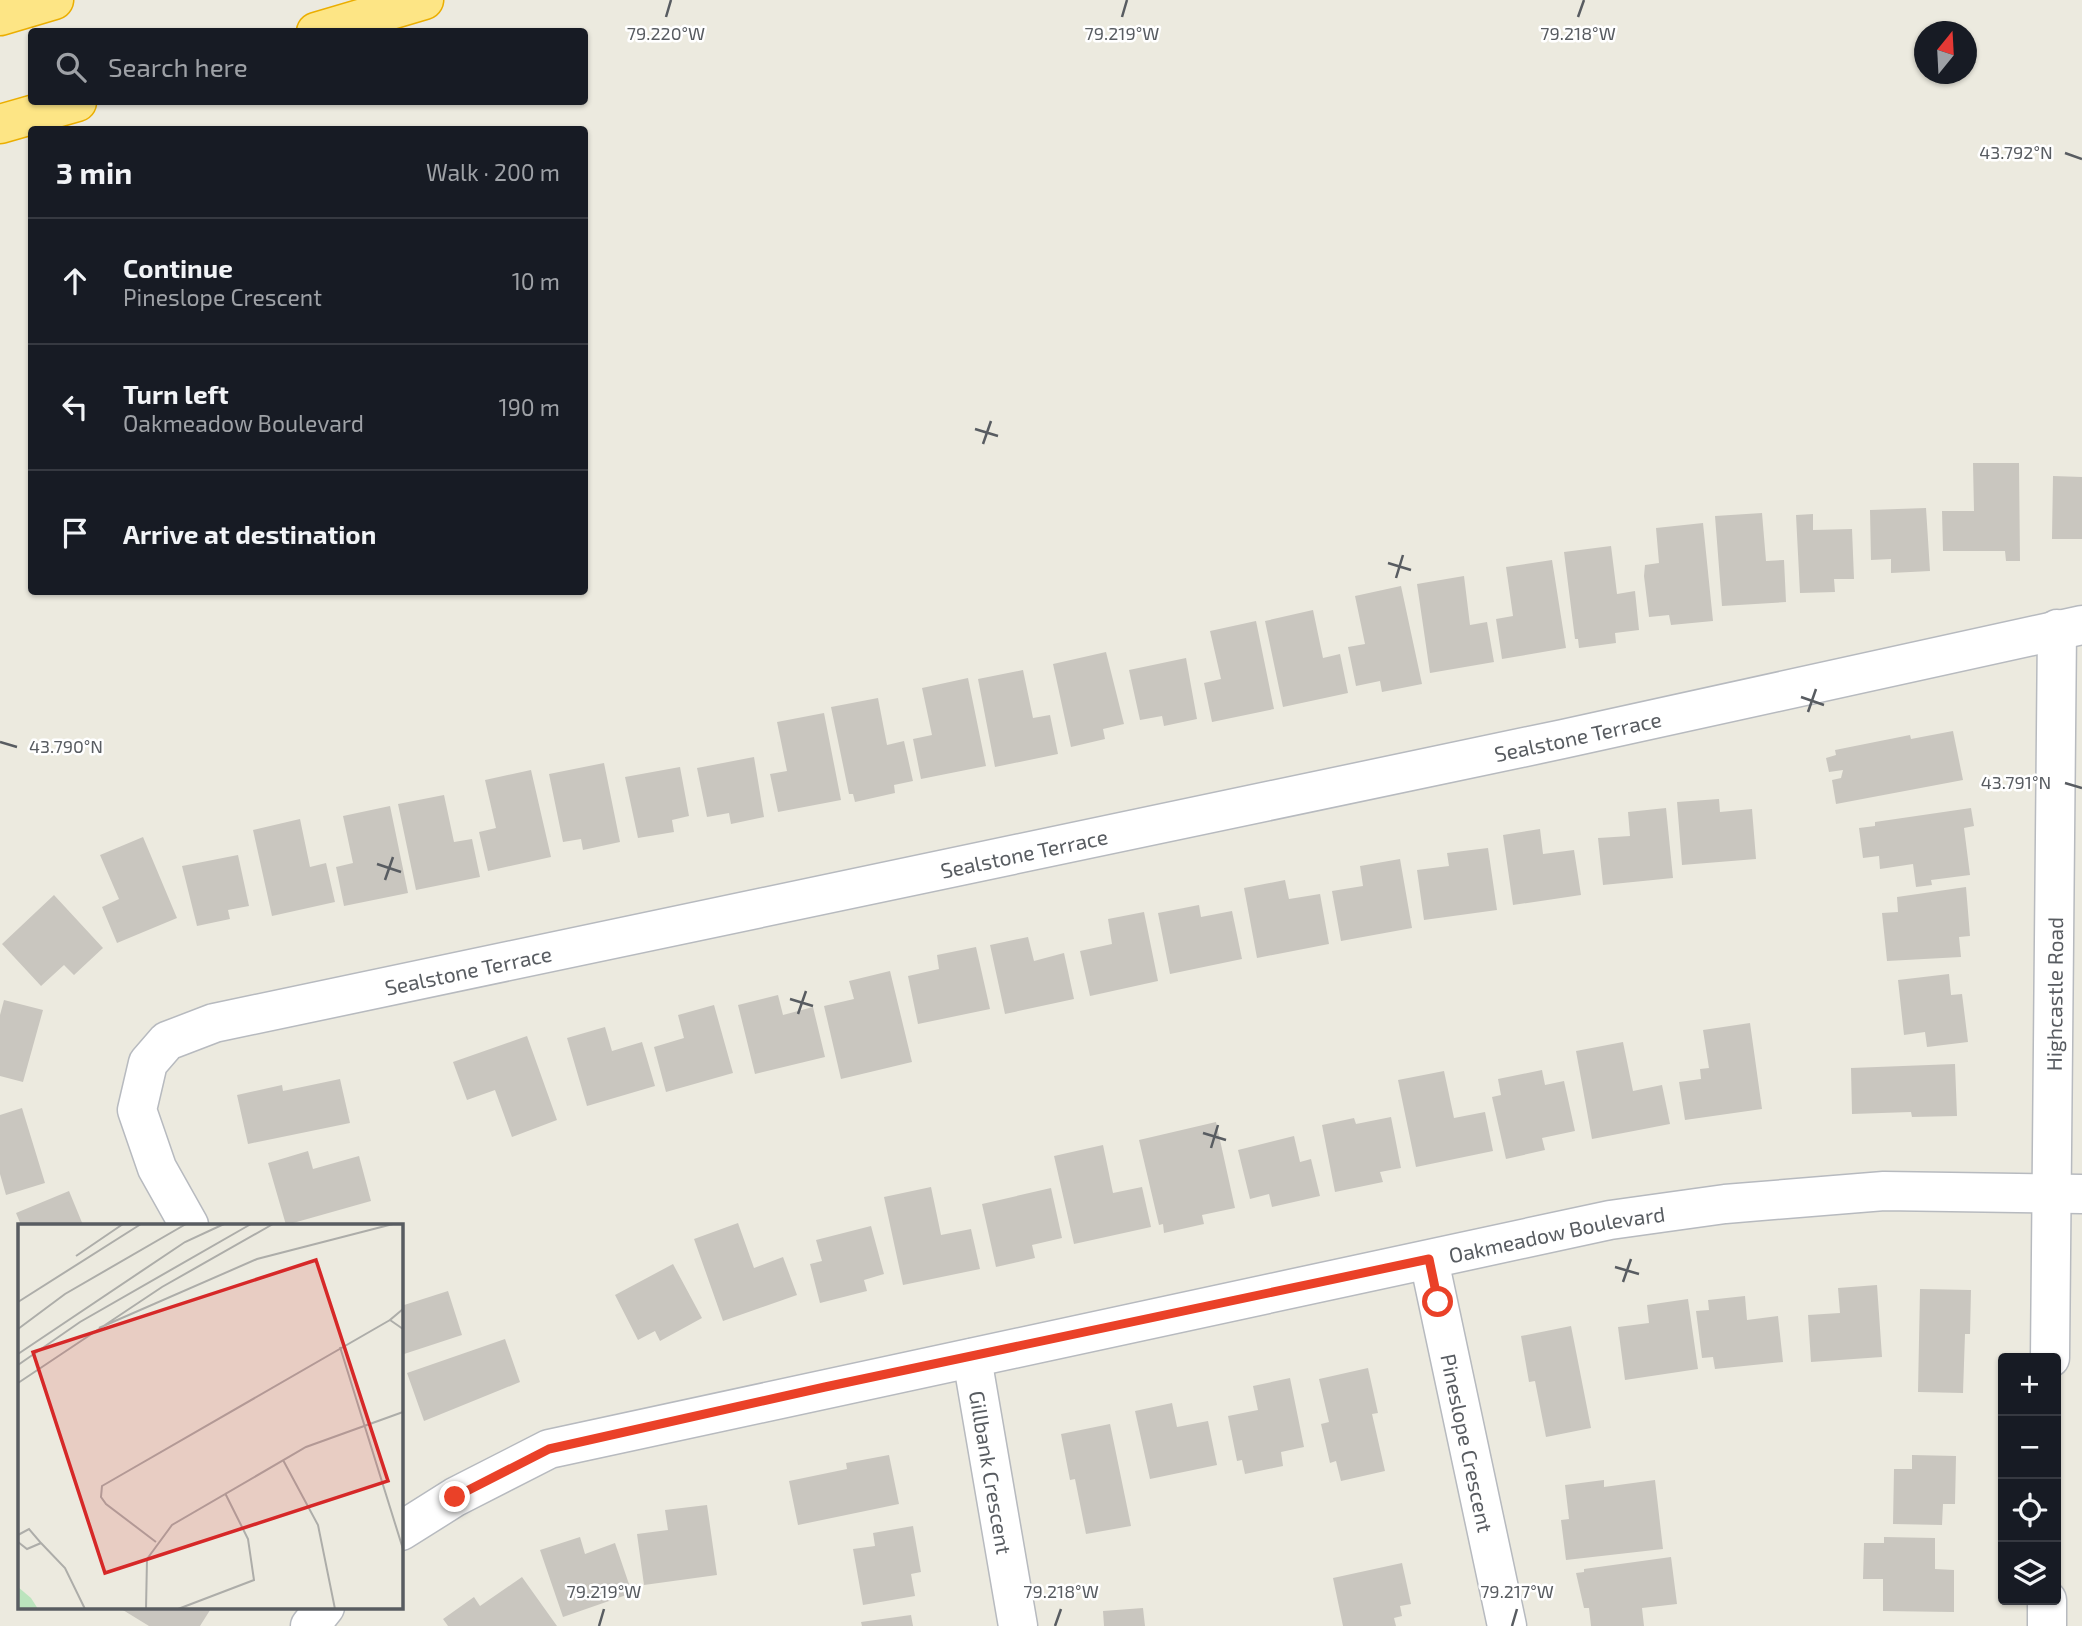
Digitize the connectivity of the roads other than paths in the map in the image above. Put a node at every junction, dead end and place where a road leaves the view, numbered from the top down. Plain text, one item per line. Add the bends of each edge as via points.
1 (54, 0) edge
2 (424, 0) edge
3 (0, 16) edge
4 (330, 28) edge
5 (66, 105) edge
6 (0, 124) edge
7 (2069, 627) edge
8 (2067, 1194) edge
9 (188, 1224) edge
10 (1429, 1259) junction
11 (2051, 1353) edge
12 (972, 1357) junction
13 (402, 1527) edge
14 (2047, 1605) edge
15 (324, 1608) edge
16 (310, 1626) edge
17 (1018, 1626) edge
18 (1507, 1626) edge
19 (2047, 1626) edge

1 - 3 highway
2 - 4 highway
5 - 6 highway
7 - 8 street, Highcastle Road
7 - 9 street, Sealstone Terrace via 1549,742 214,1023 167,1041 154,1055 141,1083 137,1110 157,1168
8 - 10 street, Oakmeadow Boulevard via 1884,1191 1725,1204 1610,1220
8 - 11 street, Highcastle Road
10 - 12 street, Oakmeadow Boulevard
10 - 18 street, Pineslope Crescent
12 - 13 street, Oakmeadow Boulevard via 549,1449
12 - 17 street, Gillbank Crescent
14 - 19 street
15 - 16 street

